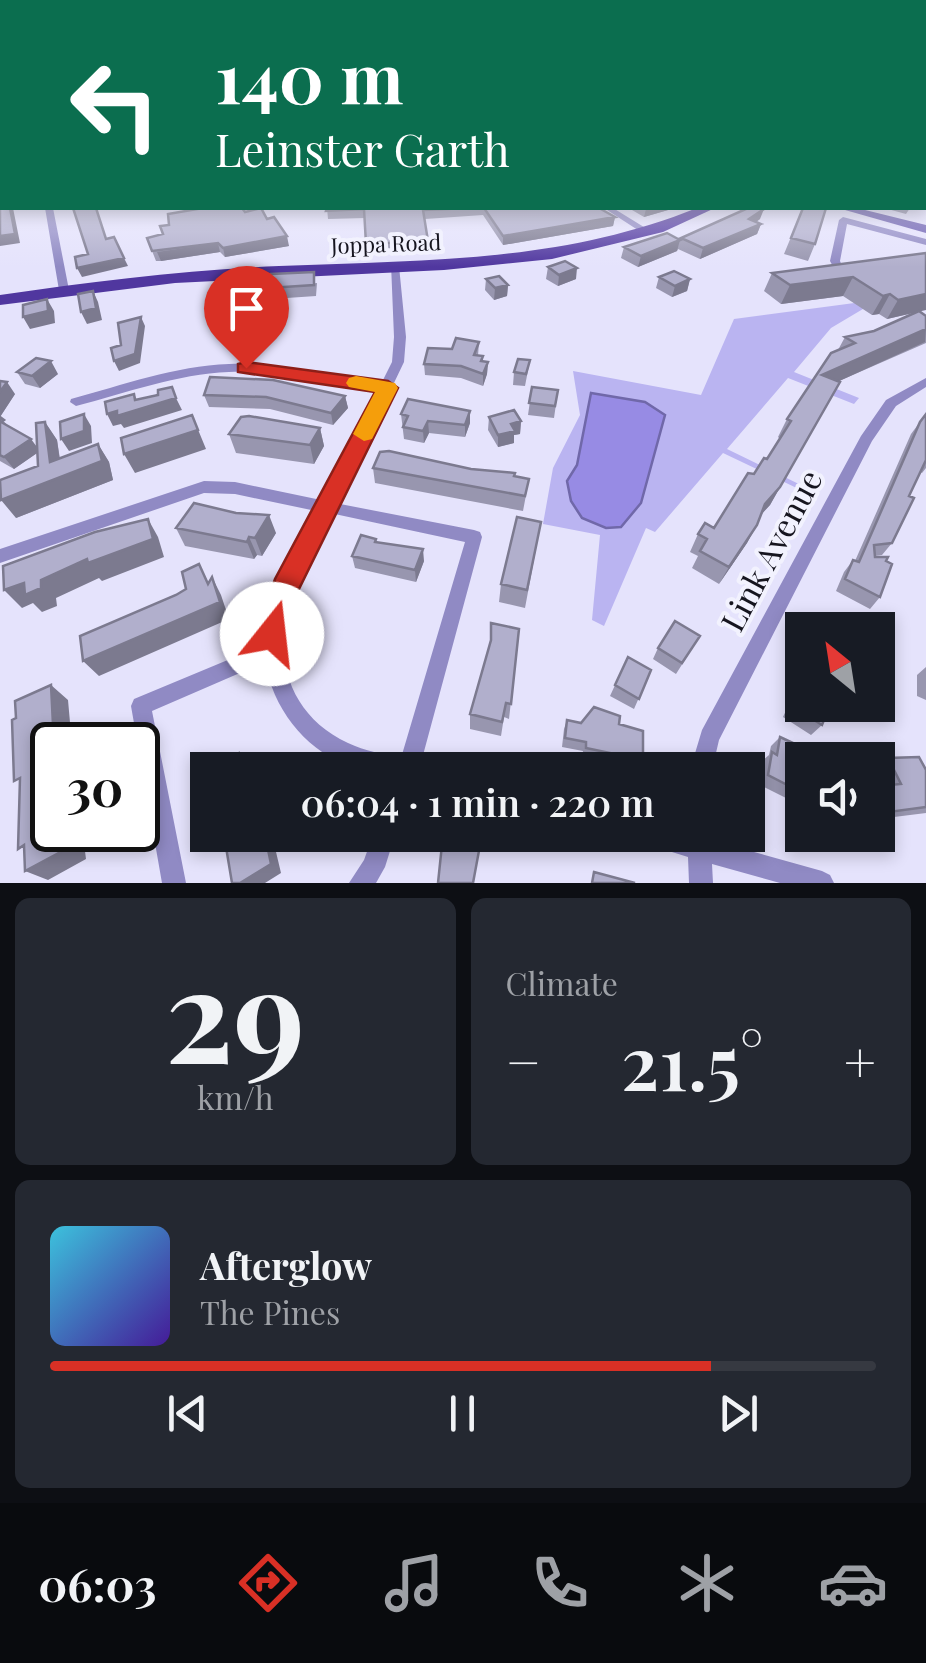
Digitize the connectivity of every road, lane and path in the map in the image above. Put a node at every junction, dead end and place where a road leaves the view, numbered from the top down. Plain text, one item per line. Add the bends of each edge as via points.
1 (49, 210) edge
2 (611, 210) edge
3 (703, 210) edge
4 (852, 210) edge
5 (926, 229) edge
6 (648, 232) junction
7 (926, 242) edge
8 (394, 266) junction
9 (856, 266) edge
10 (838, 268) junction
11 (822, 270) edge
12 (64, 290) junction
13 (0, 300) edge
14 (926, 382) edge
15 (388, 388) junction
16 (76, 402) dead end
17 (327, 506) junction
18 (0, 556) edge
19 (271, 651) junction
20 (350, 752) edge
21 (412, 752) edge
22 (705, 752) edge
23 (378, 852) edge
24 (700, 852) edge
25 (732, 852) edge
26 (174, 883) edge
27 (362, 883) edge
28 (701, 883) edge
29 (822, 883) edge

1 - 12 street
2 - 6 street
3 - 6 main road, Joppa Road
4 - 5 main road
6 - 8 main road, Joppa Road via 531,257
7 - 10 street via 842,220
8 - 12 main road, Joppa Road
8 - 15 street via 400,350
9 - 10 street
10 - 11 street
12 - 13 main road, Joppa Road
14 - 22 street, Link Avenue via 891,404 866,439
15 - 16 street via 227,368
15 - 17 street
17 - 18 street via 204,487
17 - 19 street via 278,604
17 - 21 street via 474,537
19 - 20 street via 284,696 300,721
19 - 26 street via 140,706
23 - 27 street
24 - 28 street
25 - 29 street

